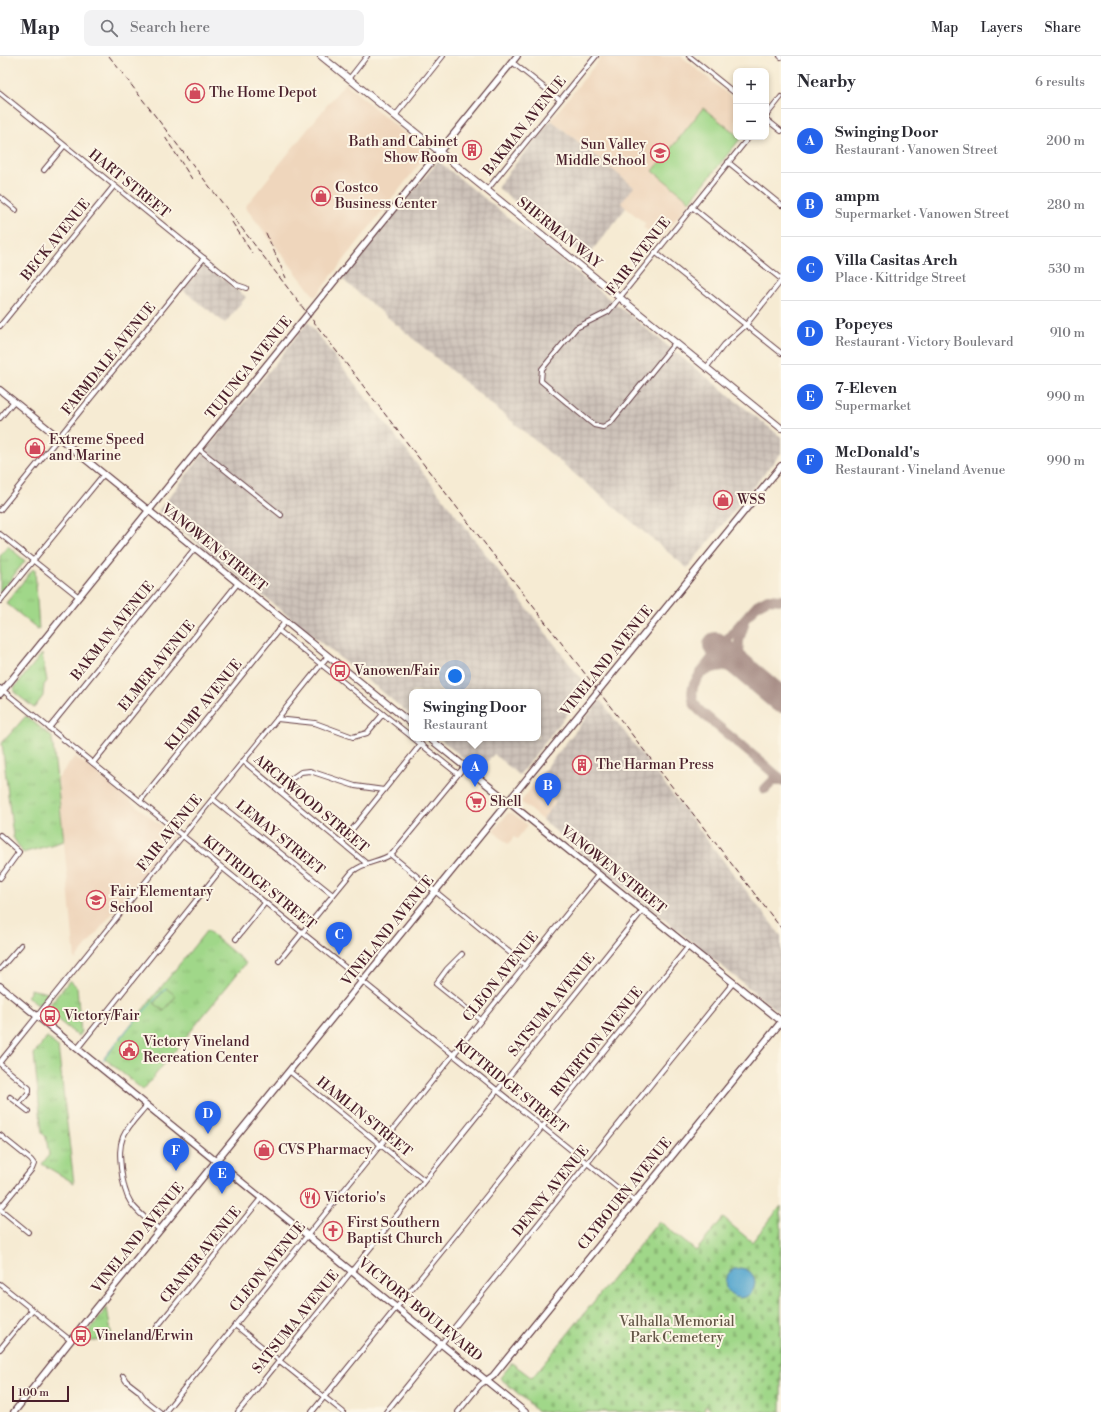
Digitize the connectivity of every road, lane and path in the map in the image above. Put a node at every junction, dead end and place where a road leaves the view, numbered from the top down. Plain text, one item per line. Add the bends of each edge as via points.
1 (321, 56) edge
2 (368, 56) edge
3 (443, 56) edge
4 (516, 56) edge
5 (596, 56) edge
6 (689, 56) edge
7 (512, 62) junction
8 (349, 79) junction
9 (733, 92) edge
10 (0, 93) edge
11 (781, 97) edge
12 (560, 100) junction
13 (769, 113) edge
14 (394, 116) junction
15 (769, 120) edge
16 (781, 131) edge
17 (746, 140) edge
18 (64, 146) junction
19 (440, 152) junction
20 (728, 162) junction
21 (44, 170) dead end
22 (114, 186) junction
23 (487, 190) junction
24 (0, 197) edge
25 (781, 205) edge
26 (692, 207) junction
27 (16, 210) dead end
28 (656, 252) junction
29 (204, 258) junction
30 (781, 280) edge
31 (246, 288) dead end
32 (619, 298) junction
33 (746, 325) junction
34 (0, 326) edge
35 (675, 343) junction
36 (781, 353) edge
37 (706, 368) junction
38 (0, 390) edge
39 (14, 401) junction
40 (0, 418) edge
41 (781, 428) edge
42 (59, 437) junction
43 (199, 449) junction
44 (781, 466) edge
45 (104, 474) junction
46 (0, 510) edge
47 (149, 510) junction
48 (281, 515) dead end
49 (0, 534) edge
50 (195, 548) junction
51 (33, 560) junction
52 (238, 583) junction
53 (79, 597) junction
54 (0, 601) edge
55 (285, 622) junction
56 (278, 630) junction
57 (328, 656) junction
58 (321, 664) junction
59 (1, 691) edge
60 (383, 714) junction
61 (276, 720) junction
62 (409, 722) edge
63 (49, 728) junction
64 (409, 736) edge
65 (416, 741) edge
66 (433, 741) edge
67 (421, 744) junction
68 (243, 761) junction
69 (93, 763) junction
70 (464, 767) junction
71 (458, 774) junction
72 (384, 790) junction
73 (281, 792) junction
74 (213, 798) junction
75 (140, 801) junction
76 (508, 802) junction
77 (0, 835) edge
78 (183, 836) junction
79 (342, 842) junction
80 (391, 856) junction
81 (366, 863) junction
82 (222, 868) junction
83 (599, 874) junction
84 (0, 878) edge
85 (435, 892) junction
86 (333, 895) junction
87 (265, 903) junction
88 (643, 910) junction
89 (302, 933) junction
90 (236, 939) dead end
91 (21, 945) dead end
92 (688, 946) junction
93 (462, 954) dead end
94 (280, 961) dead end
95 (525, 965) junction
96 (0, 969) edge
97 (362, 981) junction
98 (733, 983) junction
99 (0, 986) edge
100 (37, 1016) junction
101 (481, 1020) junction
102 (781, 1022) edge
103 (77, 1049) junction
104 (453, 1054) junction
105 (0, 1063) edge
106 (289, 1071) junction
107 (497, 1090) junction
108 (10, 1097) dead end
109 (19, 1104) junction
110 (147, 1105) junction
111 (28, 1112) dead end
112 (543, 1127) junction
113 (0, 1135) edge
114 (380, 1144) junction
115 (217, 1161) junction
116 (587, 1163) junction
117 (424, 1180) junction
118 (262, 1197) junction
119 (634, 1201) junction
120 (0, 1209) edge
121 (160, 1230) junction
122 (28, 1232) dead end
123 (308, 1234) junction
124 (351, 1270) junction
125 (0, 1284) edge
126 (396, 1307) junction
127 (32, 1310) junction
128 (235, 1325) junction
129 (157, 1327) dead end
130 (70, 1340) junction
131 (441, 1343) junction
132 (0, 1349) edge
133 (279, 1360) junction
134 (123, 1376) dead end
135 (487, 1380) junction
136 (324, 1397) junction
137 (14, 1412) edge
138 (160, 1412) edge
139 (165, 1412) edge
140 (238, 1412) edge
141 (312, 1412) edge
142 (342, 1412) edge
143 (386, 1412) edge
144 (458, 1412) edge
145 (525, 1412) edge

1 - 8 main road, SHERMAN WAY
2 - 8 street
3 - 14 street
4 - 7 main road, TUJUNGA AVENUE
5 - 12 street, BAKMAN AVENUE
6 - 9 street
7 - 12 street
7 - 19 main road, TUJUNGA AVENUE
8 - 14 main road, SHERMAN WAY
10 - 18 street, HART STREET
11 - 13 street
12 - 23 street, BAKMAN AVENUE
14 - 19 main road, SHERMAN WAY
15 - 16 street
17 - 20 street, FAIR AVENUE
18 - 21 street
18 - 22 street, HART STREET
19 - 23 main road, SHERMAN WAY
19 - 43 main road, TUJUNGA AVENUE
20 - 25 street
20 - 26 street, FAIR AVENUE
22 - 29 street, HART STREET
22 - 34 street, BECK AVENUE
23 - 32 main road, SHERMAN WAY
24 - 27 street
26 - 28 street, FAIR AVENUE
26 - 30 street
28 - 32 street, FAIR AVENUE
28 - 33 street
29 - 31 street, HART STREET via 237,285
29 - 42 street, FARMDALE AVENUE
30 - 33 street
32 - 35 main road, SHERMAN WAY
32 - 35 street, FAIR AVENUE via 608,312 576,328 542,369 540,378 543,384 594,425 603,427 611,422
33 - 36 street
33 - 37 street via 724,345
35 - 37 main road, SHERMAN WAY
37 - 41 main road, SHERMAN WAY
38 - 39 main road, VANOWEN STREET
39 - 40 street
39 - 42 main road, VANOWEN STREET
42 - 45 main road, VANOWEN STREET
42 - 46 street, FARMDALE AVENUE
43 - 47 main road, TUJUNGA AVENUE
43 - 48 street
44 - 76 main road, VINELAND AVENUE
45 - 47 main road, VANOWEN STREET
45 - 51 street
47 - 50 main road, VANOWEN STREET
47 - 53 main road, TUJUNGA AVENUE
49 - 51 street
50 - 52 main road, VANOWEN STREET
50 - 63 street, BAKMAN AVENUE
51 - 53 street
51 - 54 street
52 - 55 main road, VANOWEN STREET
52 - 69 street, ELMER AVENUE
53 - 59 main road, TUJUNGA AVENUE
55 - 56 street, KLUMP AVENUE
55 - 57 main road, VANOWEN STREET
56 - 58 street
56 - 75 street, KLUMP AVENUE
57 - 58 street, FAIR AVENUE
57 - 62 main road, VANOWEN STREET
58 - 60 street
58 - 61 street, FAIR AVENUE
59 - 63 street, KITTRIDGE STREET
60 - 61 street via 367,733 353,737 315,723
60 - 64 street
61 - 68 street, FAIR AVENUE
63 - 69 street, KITTRIDGE STREET
65 - 67 street
66 - 70 main road, VANOWEN STREET
67 - 71 street
67 - 72 street
68 - 73 street, ARCHWOOD STREET
68 - 74 street, FAIR AVENUE
69 - 75 street, KITTRIDGE STREET
70 - 71 street
70 - 76 main road, VANOWEN STREET
71 - 80 street
72 - 73 street via 355,786 310,771 301,772 291,779
72 - 79 street
73 - 79 street, ARCHWOOD STREET
74 - 78 street, FAIR AVENUE
74 - 86 street, LEMAY STREET
75 - 78 street, KITTRIDGE STREET
76 - 83 main road, VANOWEN STREET
76 - 85 main road, VINELAND AVENUE
77 - 84 street via 19,852
78 - 82 street, KITTRIDGE STREET
78 - 100 street, FAIR AVENUE
79 - 81 street, ARCHWOOD STREET
80 - 81 street
80 - 85 street
81 - 86 street via 352,872
82 - 87 street, KITTRIDGE STREET
82 - 103 street
83 - 88 main road, VANOWEN STREET
83 - 95 street, CLEON AVENUE
85 - 95 street
85 - 97 main road, VINELAND AVENUE
86 - 89 street
87 - 89 street, KITTRIDGE STREET
87 - 90 street
88 - 92 main road, VANOWEN STREET
88 - 107 street, SATSUMA AVENUE
89 - 94 street
89 - 97 street, KITTRIDGE STREET
91 - 96 street
92 - 98 main road, VANOWEN STREET
92 - 112 street, RIVERTON AVENUE
93 - 101 street via 436,984
95 - 101 street, CLEON AVENUE
97 - 104 street, KITTRIDGE STREET
97 - 106 main road, VINELAND AVENUE
98 - 102 main road, VANOWEN STREET
98 - 116 street, DENNY AVENUE
99 - 100 main road, VICTORY BOULEVARD
100 - 103 main road, VICTORY BOULEVARD
100 - 105 street, FAIR AVENUE
101 - 104 street, CLEON AVENUE
102 - 119 main road, CLYBOURN AVENUE
103 - 110 main road, VICTORY BOULEVARD
104 - 107 street, KITTRIDGE STREET
104 - 114 street, CLEON AVENUE
105 - 109 street via 29,1088 29,1092
106 - 114 street, HAMLIN STREET
106 - 115 main road, VINELAND AVENUE
107 - 112 street, KITTRIDGE STREET
107 - 117 street, SATSUMA AVENUE
108 - 109 street
109 - 111 street
110 - 115 main road, VICTORY BOULEVARD
110 - 121 street via 123,1137 120,1153 124,1191 128,1201
112 - 116 street, KITTRIDGE STREET
112 - 126 street, RIVERTON AVENUE
113 - 120 street via 34,1164
114 - 117 street, HAMLIN STREET
114 - 123 street, CLEON AVENUE
115 - 118 main road, VICTORY BOULEVARD
115 - 121 main road, VINELAND AVENUE
116 - 119 street, KITTRIDGE STREET
116 - 131 street, DENNY AVENUE
117 - 124 street, SATSUMA AVENUE
118 - 123 main road, VICTORY BOULEVARD
118 - 129 street, CRANER AVENUE
119 - 135 main road, CLYBOURN AVENUE via 493,1376
120 - 122 street
121 - 130 main road, VINELAND AVENUE
123 - 124 main road, VICTORY BOULEVARD
123 - 128 street, CLEON AVENUE
124 - 126 main road, VICTORY BOULEVARD
124 - 133 street, SATSUMA AVENUE
125 - 127 street
126 - 131 main road, VICTORY BOULEVARD
126 - 136 street, RIVERTON AVENUE
127 - 130 street
127 - 132 street
128 - 133 street
128 - 139 street, CLEON AVENUE
130 - 137 main road, VINELAND AVENUE
131 - 135 main road, VICTORY BOULEVARD
131 - 143 street, DENNY AVENUE
133 - 136 street
133 - 140 street, SATSUMA AVENUE
134 - 138 street
135 - 144 street
135 - 145 main road, VICTORY BOULEVARD
136 - 141 street, RIVERTON AVENUE
136 - 142 street

